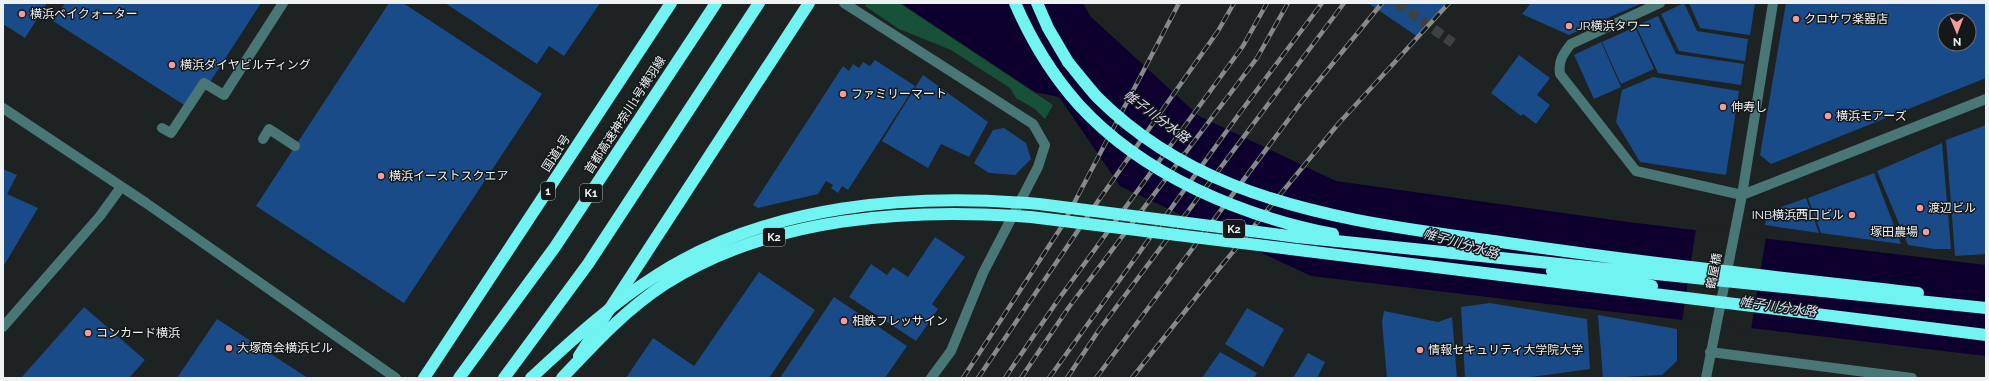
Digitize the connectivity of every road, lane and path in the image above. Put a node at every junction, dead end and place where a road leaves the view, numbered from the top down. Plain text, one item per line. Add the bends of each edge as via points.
1 (283, 3) edge
2 (671, 3) edge
3 (716, 3) edge
4 (759, 3) edge
5 (809, 3) edge
6 (844, 3) edge
7 (1015, 3) edge
8 (1037, 3) edge
9 (1660, 3) edge
10 (1772, 3) edge
11 (1986, 99) edge
12 (3, 108) edge
13 (162, 128) dead end
14 (263, 139) dead end
15 (295, 146) dead end
16 (121, 187) junction
17 (1742, 195) junction
18 (1986, 301) edge
19 (1986, 308) edge
20 (3, 327) edge
21 (1986, 335) edge
22 (1710, 352) junction
23 (396, 378) edge
24 (424, 378) edge
25 (458, 378) edge
26 (504, 378) edge
27 (531, 378) edge
28 (563, 378) edge
29 (931, 378) edge
30 (1706, 378) edge
31 (1912, 378) edge

1 - 13 street via 224,95 204,83 171,133
2 - 24 highway, 国道1号 / 1
3 - 25 highway, 首都高速神奈川1号横羽線 / K1 via 555,247
4 - 26 highway via 588,264
5 - 28 highway
6 - 29 street via 1033,124 1045,145 1038,167 983,273 952,351
7 - 21 highway, K2, bridge via 1028,34 1052,70 1080,106 1113,136 1148,162 1183,182 1263,216 1319,231 1508,265
8 - 18 highway, bridge via 1068,62 1096,96 1125,123 1192,166 1272,200 1369,222 1562,251
9 - 17 street via 1571,44 1563,53 1559,65 1560,74 1636,171
10 - 17 street, 鶴屋橋
11 - 17 street
12 - 16 street
14 - 15 street via 269,129
16 - 20 street via 100,216
16 - 23 street
17 - 22 street, 鶴屋橋, bridge
19 - 27 highway, K2, bridge via 1297,237 1039,204 999,200 927,200 806,216 764,226 690,256 657,274 627,296
21 - 28 highway, K2, bridge via 1039,218 928,214 851,221 810,228 731,251 665,284 637,304 612,326
22 - 30 street, 鶴屋橋
22 - 31 street

